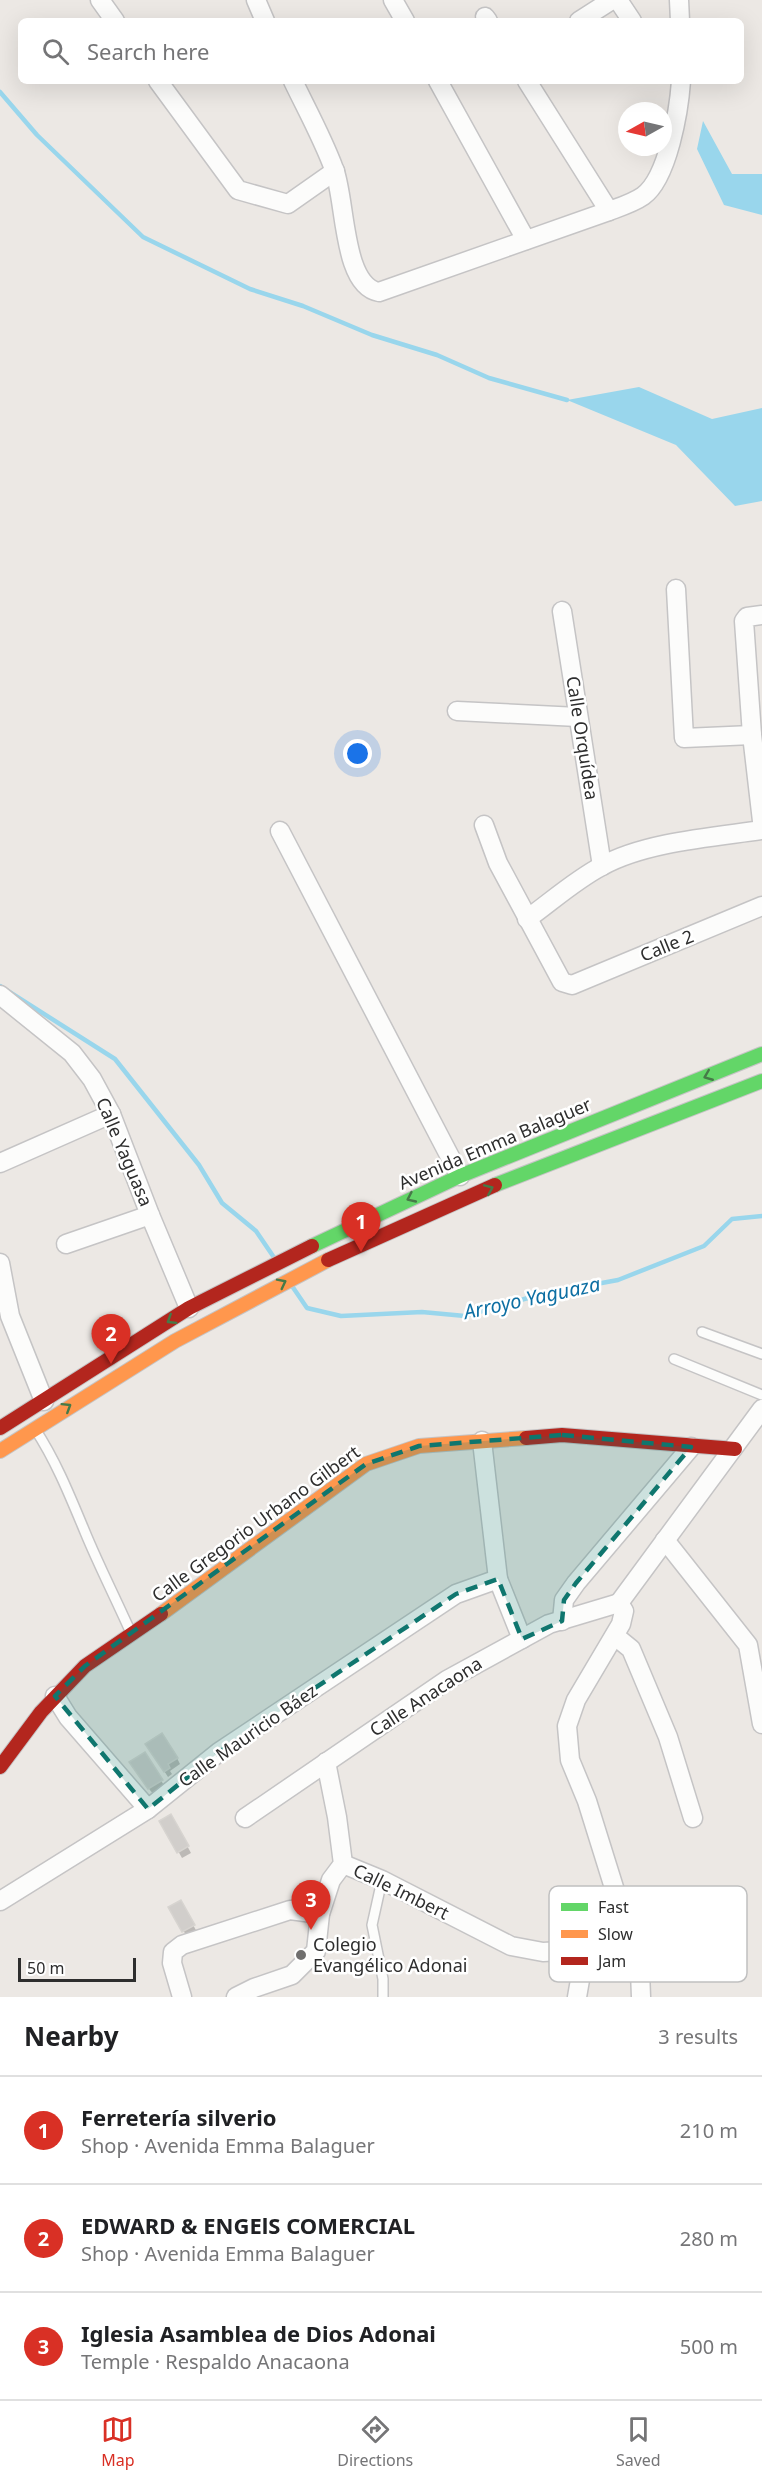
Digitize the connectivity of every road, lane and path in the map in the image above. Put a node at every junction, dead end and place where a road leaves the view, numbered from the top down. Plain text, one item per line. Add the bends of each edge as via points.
1 (100, 0) edge
2 (255, 0) edge
3 (393, 0) edge
4 (612, 0) edge
5 (618, 0) edge
6 (679, 0) edge
7 (113, 18) edge
8 (264, 18) edge
9 (403, 18) edge
10 (584, 18) edge
11 (630, 18) edge
12 (680, 18) edge
13 (160, 84) edge
14 (294, 84) edge
15 (440, 84) edge
16 (529, 84) edge
17 (678, 85) edge
18 (335, 171) junction
19 (609, 211) junction
20 (526, 240) junction
21 (676, 589) dead end
22 (562, 611) dead end
23 (762, 615) edge
24 (457, 711) dead end
25 (578, 717) junction
26 (752, 735) junction
27 (762, 821) edge
28 (484, 825) dead end
29 (762, 830) edge
30 (280, 831) dead end
31 (602, 866) junction
32 (762, 906) edge
33 (527, 919) junction
34 (0, 995) edge
35 (762, 1054) edge
36 (762, 1081) edge
37 (111, 1114) junction
38 (544, 1142) junction
39 (553, 1161) junction
40 (0, 1163) edge
41 (459, 1176) junction
42 (150, 1215) junction
43 (66, 1244) dead end
44 (0, 1263) edge
45 (189, 1308) junction
46 (702, 1332) dead end
47 (762, 1354) edge
48 (674, 1359) dead end
49 (762, 1395) edge
50 (44, 1401) junction
51 (762, 1410) edge
52 (0, 1428) edge
53 (34, 1428) junction
54 (482, 1441) junction
55 (691, 1447) junction
56 (735, 1449) junction
57 (0, 1451) edge
58 (665, 1540) junction
59 (498, 1579) junction
60 (620, 1603) junction
61 (562, 1621) junction
62 (132, 1635) junction
63 (615, 1636) junction
64 (522, 1639) junction
65 (755, 1641) edge
66 (55, 1696) junction
67 (762, 1717) edge
68 (326, 1762) junction
69 (0, 1767) edge
70 (148, 1809) junction
71 (245, 1818) dead end
72 (693, 1818) dead end
73 (343, 1864) junction
74 (382, 1880) junction
75 (614, 1886) edge
76 (0, 1901) edge
77 (320, 1914) junction
78 (549, 1952) edge
79 (580, 1982) edge
80 (640, 1982) edge
81 (182, 1997) edge
82 (236, 1997) edge
83 (383, 1997) edge
84 (577, 1997) edge
85 (641, 1997) edge

1 - 7 street
2 - 8 street
3 - 9 street
4 - 10 street
5 - 11 street
6 - 12 street
13 - 18 street via 238,190 288,204
14 - 18 street
15 - 20 street
16 - 19 street
17 - 19 street via 669,144 656,182 645,195
18 - 20 street via 352,260 369,291 392,289
19 - 20 street
21 - 26 street via 684,738
22 - 25 street, Calle Orquídea
23 - 26 street via 744,621
24 - 25 street
25 - 31 street, Calle Orquídea
26 - 27 street
28 - 33 street via 498,863
29 - 31 street via 679,842
30 - 41 street
31 - 33 street
32 - 33 street, Calle 2 via 572,985 562,982
34 - 37 street, Calle Yaguasa via 72,1053
35 -> 38 street, Avenida Emma Balaguer
36 - 39 street
37 - 40 street
37 - 42 street, Calle Yaguasa
38 - 39 street
38 - 41 street, Avenida Emma Balaguer
53 -> 39 street via 230,1310 358,1245
41 -> 45 street, Avenida Emma Balaguer
42 - 43 street
42 - 45 street, Calle Yaguasa
44 - 50 street via 10,1316
45 -> 50 street, Avenida Emma Balaguer
46 - 47 lane
48 - 49 lane
50 - 52 street, Avenida Emma Balaguer
51 - 56 street
53 - 57 street
53 - 62 lane via 72,1498
54 - 55 street, Calle Gregorio Urbano Gilbert via 562,1436
54 - 59 street
54 - 62 street, Calle Gregorio Urbano Gilbert via 419,1446 366,1464
55 - 56 street, Calle Gregorio Urbano Gilbert
55 - 61 street via 576,1583 564,1600
56 - 58 street
58 - 60 street
58 - 65 street
59 - 64 street
59 - 70 street, Calle Mauricio Báez via 456,1594 219,1752
60 - 61 street, Calle Anacaona
60 - 63 street via 624,1611
61 - 64 street, Calle Anacaona
62 - 66 street, Calle Gregorio Urbano Gilbert via 85,1666
63 - 72 street via 631,1649 668,1737
63 - 75 street via 576,1700 567,1726 570,1760
64 - 68 street, Calle Anacaona via 447,1680
65 - 67 street
66 - 69 street, Calle Gregorio Urbano Gilbert
66 - 70 street via 68,1717
68 - 71 street, Calle Anacaona
68 - 73 street
70 - 76 street, Calle Mauricio Báez
73 - 74 street, Calle Imbert
73 - 77 street via 332,1880
74 - 78 street, Calle Imbert via 511,1947
74 - 83 lane via 372,1925
77 - 81 street via 290,1910 182,1945 173,1952 172,1963
77 - 82 street via 316,1951 292,1975
79 - 84 street
80 - 85 street

